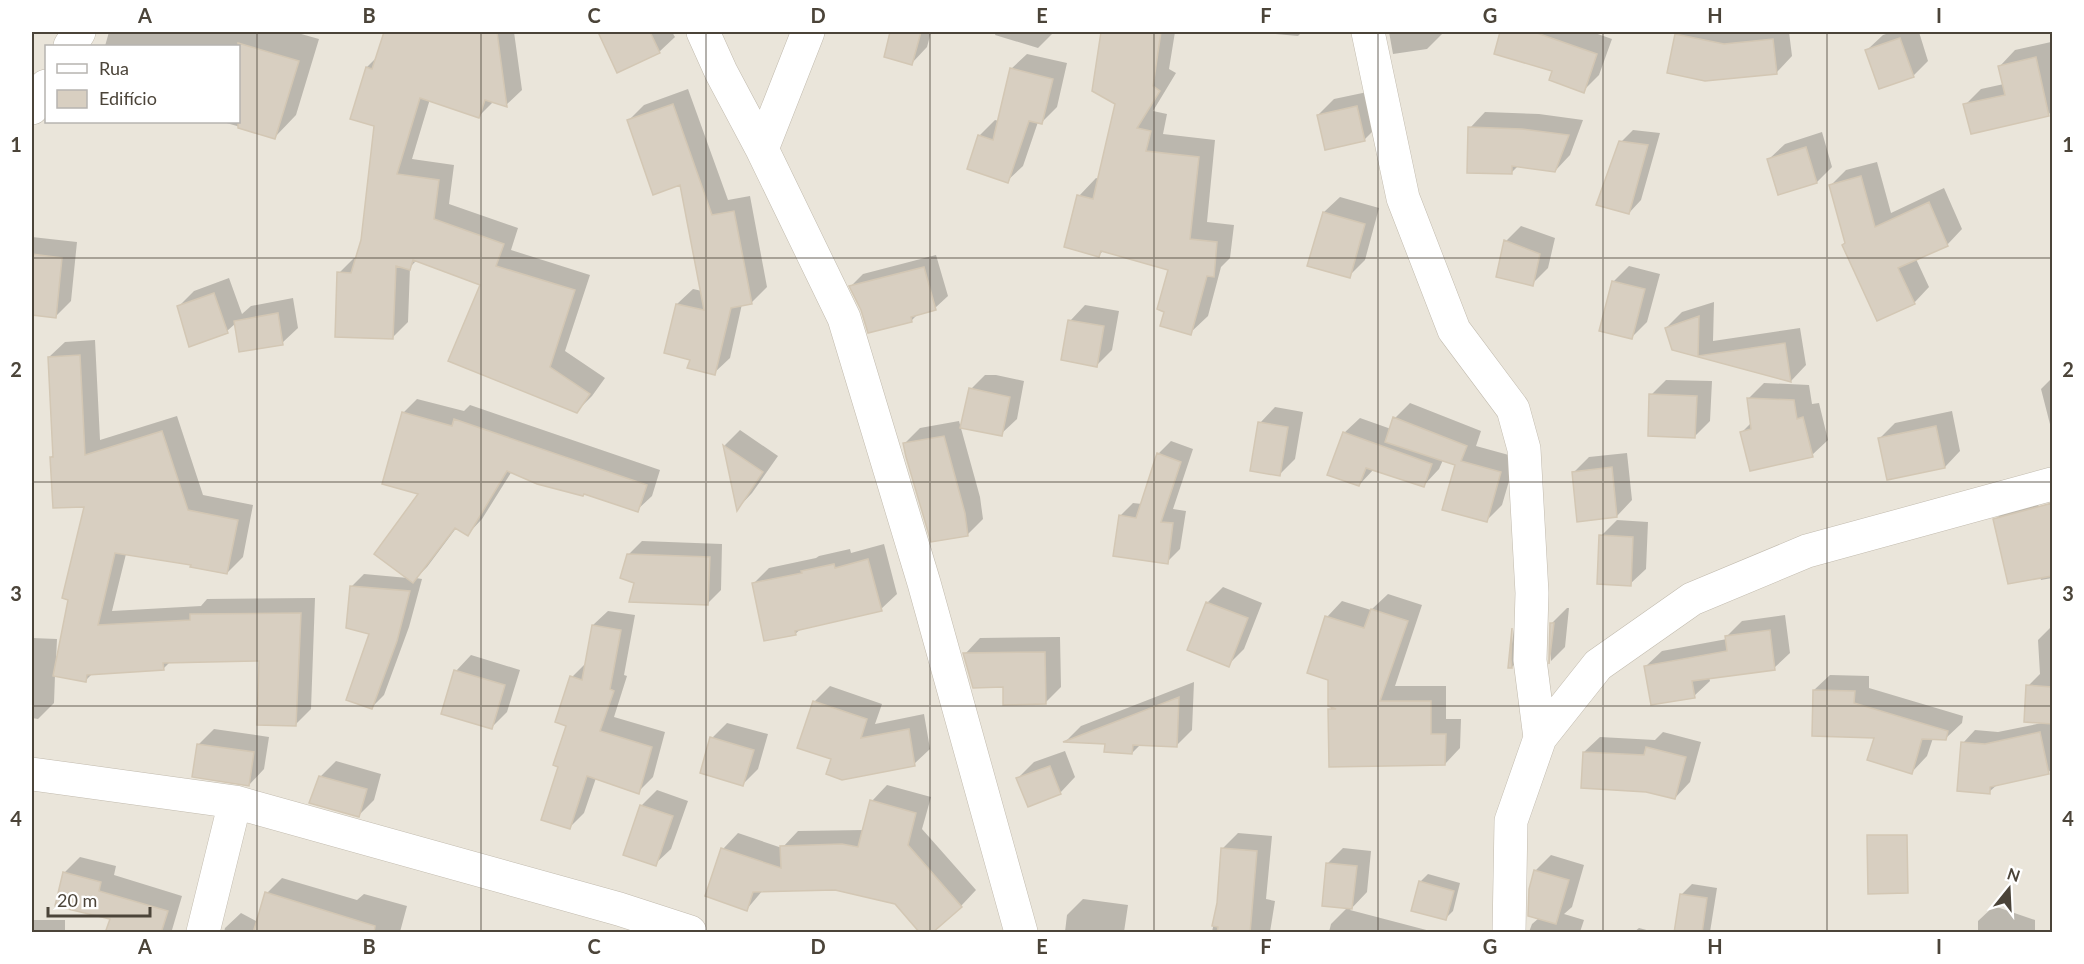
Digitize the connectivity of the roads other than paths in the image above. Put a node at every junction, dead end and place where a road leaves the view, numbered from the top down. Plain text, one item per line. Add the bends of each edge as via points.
1 (79, 32) edge
2 (703, 32) edge
3 (808, 32) edge
4 (1368, 32) edge
5 (71, 45) edge
6 (45, 88) edge
7 (32, 108) edge
8 (762, 149) junction
9 (2052, 484) edge
10 (1540, 738) junction
11 (32, 774) edge
12 (235, 802) junction
13 (203, 933) edge
14 (690, 933) edge
15 (1021, 933) edge
16 (1509, 933) edge

1 - 5 street
2 - 8 street
3 - 8 street
4 - 10 street via 1403,198 1454,330 1513,409 1524,449 1532,593 1530,660
6 - 7 street
8 - 15 street via 844,318 924,583
9 - 10 street via 1808,550 1692,599 1598,665
10 - 16 street via 1511,821
11 - 12 street
12 - 13 street
12 - 14 street via 619,909

